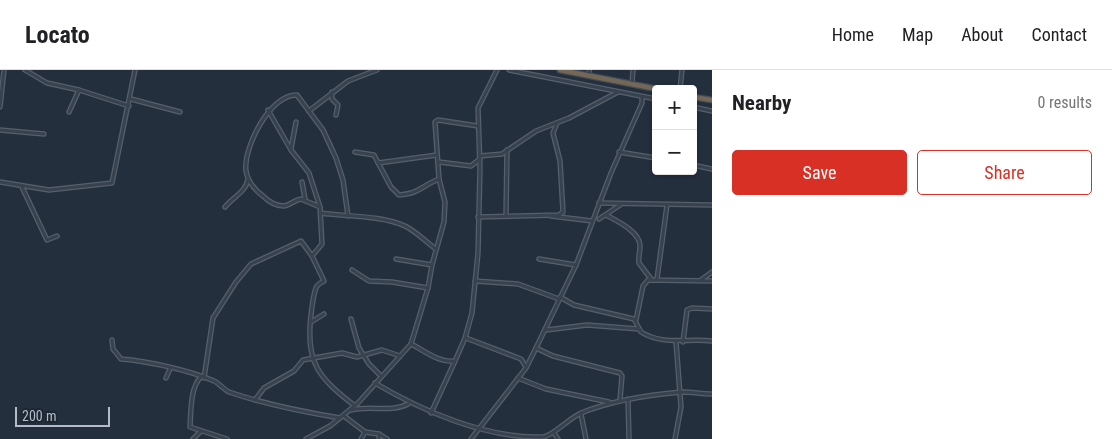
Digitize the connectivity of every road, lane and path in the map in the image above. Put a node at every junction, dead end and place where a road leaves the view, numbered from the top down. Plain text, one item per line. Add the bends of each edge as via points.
1 (4, 70) edge
2 (25, 70) edge
3 (135, 70) edge
4 (377, 70) edge
5 (496, 70) edge
6 (510, 70) edge
7 (560, 70) edge
8 (590, 70) edge
9 (633, 70) edge
10 (682, 70) edge
11 (590, 76) junction
12 (632, 83) junction
13 (680, 85) edge
14 (652, 88) edge
15 (79, 90) junction
16 (332, 92) junction
17 (618, 92) junction
18 (642, 97) junction
19 (652, 98) edge
20 (697, 98) edge
21 (131, 99) junction
22 (712, 100) edge
23 (129, 106) junction
24 (0, 107) edge
25 (697, 108) edge
26 (268, 110) junction
27 (309, 110) junction
28 (712, 111) edge
29 (70, 112) dead end
30 (180, 112) dead end
31 (336, 115) dead end
32 (296, 122) dead end
33 (558, 123) junction
34 (478, 126) junction
35 (0, 130) edge
36 (44, 134) dead end
37 (291, 150) junction
38 (508, 150) junction
39 (355, 152) dead end
40 (619, 152) junction
41 (437, 155) junction
42 (480, 157) junction
43 (652, 157) edge
44 (439, 162) junction
45 (378, 163) junction
46 (697, 166) edge
47 (712, 169) edge
48 (248, 179) junction
49 (439, 179) junction
50 (0, 182) edge
51 (302, 182) dead end
52 (22, 187) junction
53 (305, 199) junction
54 (599, 203) junction
55 (620, 205) junction
56 (712, 205) edge
57 (667, 206) junction
58 (225, 207) dead end
59 (320, 207) junction
60 (321, 213) junction
61 (506, 215) junction
62 (549, 215) junction
63 (606, 215) junction
64 (348, 216) junction
65 (478, 217) junction
66 (599, 219) dead end
67 (592, 221) junction
68 (57, 236) dead end
69 (436, 250) junction
70 (312, 256) junction
71 (396, 259) dead end
72 (539, 259) dead end
73 (432, 265) junction
74 (576, 265) junction
75 (352, 270) dead end
76 (712, 272) edge
77 (651, 280) junction
78 (657, 280) junction
79 (475, 281) junction
80 (701, 281) junction
81 (712, 281) edge
82 (428, 288) junction
83 (560, 298) junction
84 (712, 309) edge
85 (324, 314) dead end
86 (351, 319) dead end
87 (636, 320) junction
88 (310, 322) junction
89 (639, 329) junction
90 (545, 330) junction
91 (466, 338) junction
92 (112, 340) dead end
93 (712, 341) edge
94 (676, 342) junction
95 (683, 342) junction
96 (411, 344) junction
97 (536, 348) junction
98 (364, 356) junction
99 (400, 356) junction
100 (312, 357) junction
101 (455, 361) junction
102 (526, 368) junction
103 (171, 369) junction
104 (381, 376) junction
105 (203, 377) junction
106 (166, 378) dead end
107 (518, 378) junction
108 (376, 383) junction
109 (681, 392) junction
110 (712, 394) edge
111 (628, 399) junction
112 (256, 400) junction
113 (620, 400) junction
114 (610, 402) junction
115 (409, 403) junction
116 (354, 406) junction
117 (350, 410) junction
118 (431, 413) junction
119 (580, 414) junction
120 (342, 417) junction
121 (477, 429) junction
122 (200, 432) junction
123 (364, 432) junction
124 (554, 433) junction
125 (379, 434) junction
126 (540, 438) edge
127 (194, 439) edge
128 (227, 439) edge
129 (306, 439) edge
130 (360, 439) edge
131 (379, 439) edge
132 (387, 439) edge
133 (471, 439) edge
134 (558, 439) edge
135 (586, 439) edge
136 (629, 439) edge
137 (674, 439) edge

1 - 24 street
2 - 15 street via 44,82
3 - 21 street
4 - 16 street via 357,76
5 - 34 street via 478,108
6 - 17 street
7 - 11 highway
8 - 11 street
9 - 12 street
10 - 13 street
11 - 12 highway
12 - 14 highway
15 - 23 street
15 - 29 street
16 - 27 street
16 - 31 street via 332,99 338,105
17 - 18 street
17 - 33 street
18 - 19 street
18 - 40 street
20 - 22 highway
21 - 23 street
21 - 30 street
23 - 52 street via 112,183 50,190
25 - 28 street
26 - 27 street via 296,94
26 - 37 street
26 - 48 street via 246,164
27 - 64 street via 336,158
32 - 37 street
33 - 38 street via 536,131
33 - 62 street via 553,132 560,161 564,208 559,215
34 - 41 street via 436,120
34 - 42 street
35 - 36 street
37 - 59 street via 309,173
38 - 42 street
38 - 61 street
39 - 45 street via 372,154
40 - 43 street
40 - 54 street
41 - 44 street
41 - 45 street
42 - 44 street via 471,166
42 - 65 street
44 - 49 street
45 - 49 street via 399,195 420,191 426,184
46 - 47 street
48 - 53 street via 273,203 285,206
48 - 58 street via 244,190
49 - 69 street via 445,210
50 - 52 street
51 - 53 street
52 - 68 street via 46,240
53 - 59 street
54 - 55 street
54 - 67 street
55 - 57 street
55 - 63 street
56 - 57 street
57 - 78 street
59 - 60 street
60 - 64 street
60 - 70 street via 322,244
61 - 62 street
61 - 65 street
62 - 67 street
63 - 66 street
63 - 77 street via 628,228 637,239 639,263
64 - 69 street via 405,226
65 - 79 street
67 - 74 street
69 - 73 street
70 - 88 street via 324,280 315,289
70 - 105 street via 300,241 244,270 213,318
71 - 73 street
72 - 74 street
73 - 82 street
74 - 83 street
75 - 82 street via 369,281
76 - 80 street
77 - 78 street
77 - 87 street via 643,286
78 - 80 street
79 - 83 street via 518,284
79 - 91 street
80 - 81 street
82 - 96 street
83 - 87 street via 574,305
83 - 90 street
84 - 95 street via 687,310
85 - 88 street
86 - 98 street
87 - 89 street
88 - 100 street
89 - 90 street via 587,325
89 - 94 street via 646,335
90 - 97 street
91 - 101 street
91 - 102 street via 521,359
92 - 103 street via 113,348 121,359
93 - 95 street
94 - 95 street
94 - 109 street
96 - 99 street
96 - 101 street via 440,360
97 - 102 street
97 - 113 street via 553,356 620,373
98 - 99 street via 382,350
98 - 100 street via 342,353
98 - 104 street
99 - 104 street
100 - 112 street via 302,360 294,371 262,389
100 - 116 street via 320,375
101 - 118 street
102 - 107 street
103 - 105 street
103 - 106 street
104 - 108 street
105 - 112 street via 229,392
105 - 122 street via 196,383 189,425
107 - 114 street via 546,390
107 - 121 street
108 - 115 street
108 - 116 street
109 - 110 street
109 - 111 street
109 - 137 street
111 - 113 street
111 - 136 street
112 - 120 street
113 - 114 street
114 - 119 street
115 - 117 street via 395,408
115 - 118 street
116 - 117 street
117 - 120 street
118 - 121 street
119 - 124 street via 565,421
119 - 135 street
120 - 123 street
120 - 129 street
121 - 126 street via 502,436
121 - 133 street
122 - 127 street
122 - 128 street
123 - 125 street
123 - 130 street
124 - 126 street
124 - 134 street
125 - 131 street
125 - 132 street

